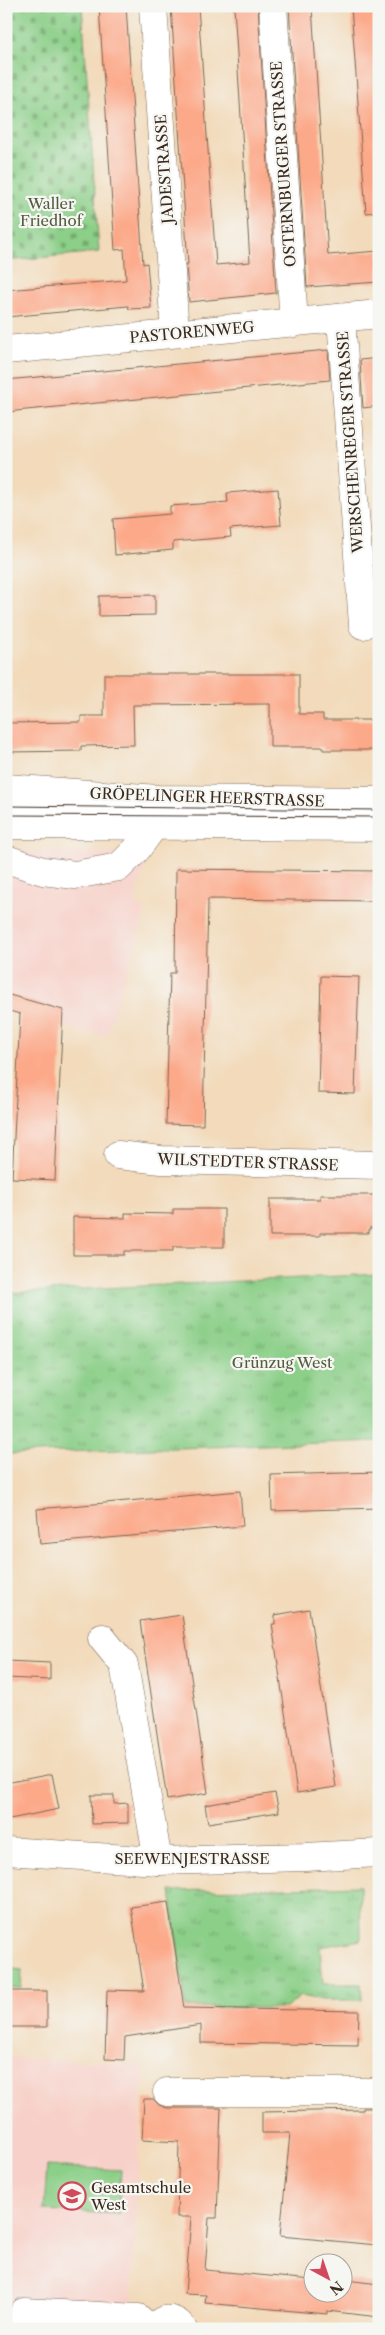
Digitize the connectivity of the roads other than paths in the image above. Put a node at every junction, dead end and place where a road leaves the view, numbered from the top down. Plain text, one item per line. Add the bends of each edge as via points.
1 (153, 6) edge
2 (273, 6) edge
3 (379, 314) edge
4 (342, 318) junction
5 (294, 323) junction
6 (175, 333) junction
7 (6, 350) edge
8 (363, 625) dead end
9 (6, 788) edge
10 (379, 801) edge
11 (6, 810) edge
12 (379, 813) edge
13 (6, 826) edge
14 (154, 826) junction
15 (379, 827) edge
16 (6, 859) edge
17 (118, 1155) dead end
18 (379, 1165) edge
19 (102, 1638) dead end
20 (6, 1851) edge
21 (379, 1853) edge
22 (158, 1860) junction
23 (168, 2092) dead end
24 (379, 2092) edge
25 (83, 2322) edge
26 (23, 2329) edge
27 (152, 2329) edge
28 (183, 2329) edge

1 - 6 street, JADESTRASSE
2 - 5 street, OSTERNBURGER STRASSE
3 - 4 street, PASTORENWEG
4 - 5 street, PASTORENWEG
4 - 8 street, WERSCHENREGER STRASSE
5 - 6 street, PASTORENWEG
6 - 7 street, PASTORENWEG
9 - 10 street, GRÖPELINGER HEERSTRASSE via 158,799
11 - 12 street
13 - 14 street, GRÖPELINGER HEERSTRASSE
14 - 15 street, GRÖPELINGER HEERSTRASSE
14 - 16 street via 119,867 75,875 43,871
17 - 18 street, WILSTEDTER STRASSE via 161,1160
19 - 22 street via 124,1665
20 - 22 street, SEEWENJESTRASSE
21 - 22 street, SEEWENJESTRASSE via 305,1858
23 - 24 street
25 - 26 street via 24,2312
25 - 27 street via 138,2318
27 - 28 street via 159,2322 170,2319

